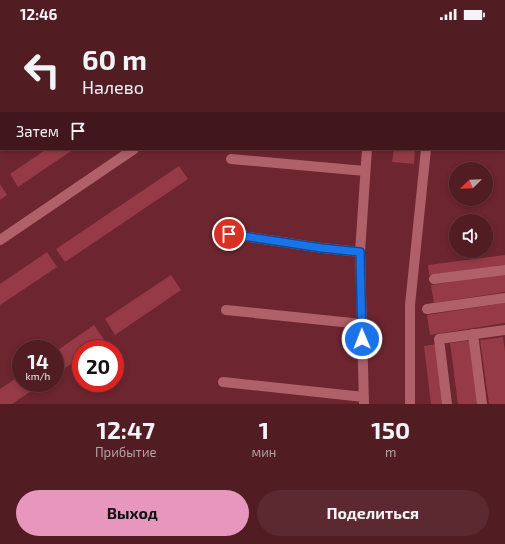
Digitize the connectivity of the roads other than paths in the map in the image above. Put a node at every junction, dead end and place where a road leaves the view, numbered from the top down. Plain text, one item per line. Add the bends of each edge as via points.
1 (133, 150) edge
2 (367, 150) edge
3 (426, 150) edge
4 (231, 159) dead end
5 (365, 171) junction
6 (229, 234) dead end
7 (0, 240) edge
8 (360, 252) junction
9 (505, 270) edge
10 (434, 279) dead end
11 (505, 298) edge
12 (427, 309) dead end
13 (226, 310) dead end
14 (362, 324) junction
15 (504, 330) edge
16 (473, 334) junction
17 (505, 340) edge
18 (223, 382) dead end
19 (364, 401) edge
20 (410, 404) edge
21 (447, 404) edge
22 (482, 404) edge

1 - 7 street
2 - 5 street
3 - 20 street via 410,305
4 - 5 street
5 - 8 street
6 - 8 street
8 - 14 street
9 - 10 street
11 - 12 street
13 - 14 street
14 - 19 street
15 - 16 street
15 - 17 street
16 - 21 street via 439,339
16 - 22 street
18 - 19 street

